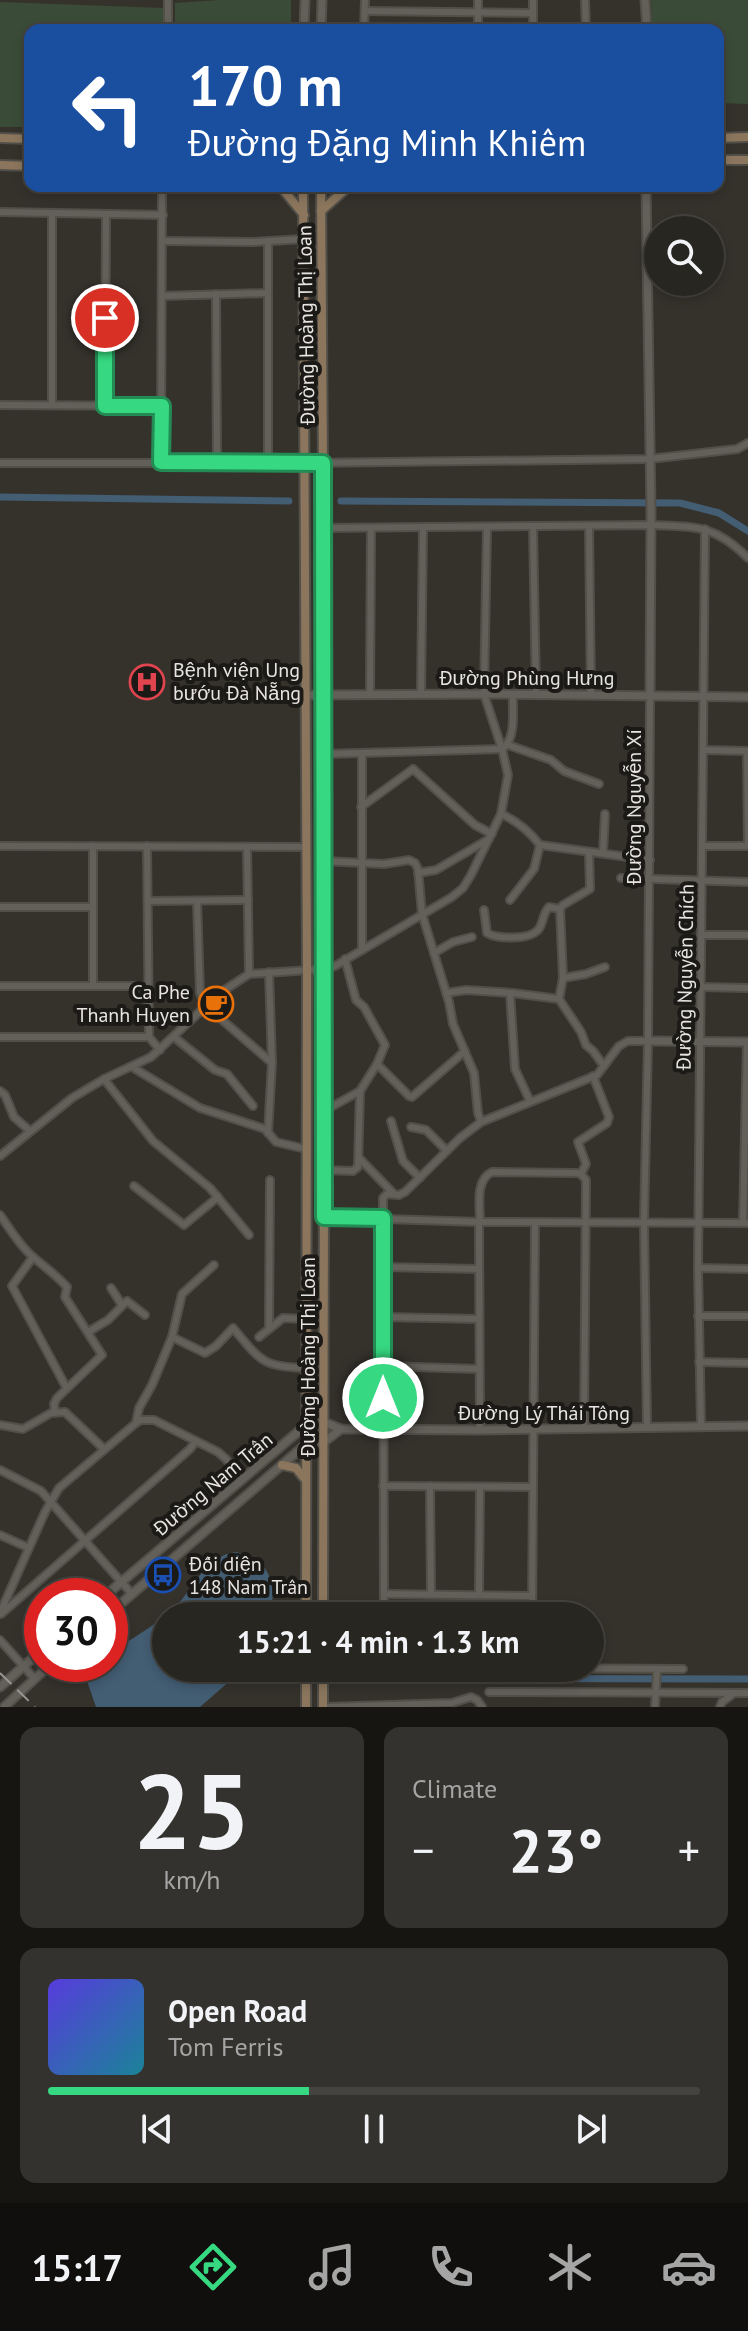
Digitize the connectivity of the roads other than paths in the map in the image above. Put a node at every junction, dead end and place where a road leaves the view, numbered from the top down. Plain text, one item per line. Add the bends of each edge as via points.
1 (168, 0) edge
2 (305, 0) edge
3 (322, 0) edge
4 (365, 0) edge
5 (421, 0) edge
6 (478, 0) edge
7 (533, 0) edge
8 (585, 0) edge
9 (645, 0) edge
10 (365, 11) junction
11 (421, 12) junction
12 (478, 13) junction
13 (533, 13) junction
14 (168, 24) edge
15 (304, 24) edge
16 (321, 24) edge
17 (364, 24) edge
18 (478, 24) edge
19 (533, 24) edge
20 (586, 24) edge
21 (647, 24) edge
22 (748, 137) edge
23 (0, 138) edge
24 (724, 138) edge
25 (24, 139) edge
26 (724, 160) edge
27 (748, 160) edge
28 (0, 165) edge
29 (24, 166) edge
30 (162, 192) edge
31 (285, 192) edge
32 (303, 192) edge
33 (321, 192) edge
34 (343, 192) edge
35 (646, 192) edge
36 (0, 212) edge
37 (321, 212) junction
38 (52, 213) junction
39 (106, 214) junction
40 (163, 215) junction
41 (304, 215) junction
42 (304, 239) junction
43 (163, 241) junction
44 (268, 241) junction
45 (268, 293) junction
46 (216, 294) junction
47 (162, 296) junction
48 (0, 405) edge
49 (52, 405) junction
50 (105, 406) junction
51 (162, 406) junction
52 (748, 443) edge
53 (649, 459) junction
54 (161, 462) junction
55 (0, 463) edge
56 (217, 463) junction
57 (268, 463) junction
58 (306, 463) junction
59 (323, 463) junction
60 (651, 525) junction
61 (533, 526) junction
62 (589, 526) junction
63 (487, 527) junction
64 (323, 528) junction
65 (371, 528) junction
66 (423, 528) junction
67 (705, 529) junction
68 (748, 558) edge
69 (370, 694) junction
70 (421, 694) junction
71 (484, 694) junction
72 (513, 694) junction
73 (536, 694) junction
74 (591, 694) junction
75 (306, 695) junction
76 (323, 695) junction
77 (650, 695) junction
78 (703, 696) junction
79 (748, 697) edge
80 (505, 747) junction
81 (703, 750) junction
82 (748, 751) edge
83 (411, 752) junction
84 (362, 753) junction
85 (325, 754) junction
86 (413, 769) junction
87 (599, 784) dead end
88 (361, 807) junction
89 (501, 814) junction
90 (605, 814) dead end
91 (490, 836) junction
92 (540, 845) junction
93 (0, 846) edge
94 (93, 846) junction
95 (147, 846) junction
96 (702, 846) junction
97 (748, 846) edge
98 (247, 847) junction
99 (307, 847) junction
100 (589, 852) junction
101 (603, 853) junction
102 (650, 860) junction
103 (324, 861) junction
104 (360, 862) junction
105 (418, 873) junction
106 (621, 878) dead end
107 (650, 880) junction
108 (702, 881) junction
109 (748, 882) edge
110 (248, 900) junction
111 (510, 900) dead end
112 (148, 901) junction
113 (197, 901) junction
114 (0, 907) edge
115 (93, 907) junction
116 (560, 909) junction
117 (484, 910) dead end
118 (422, 914) junction
119 (701, 935) junction
120 (748, 935) edge
121 (472, 937) dead end
122 (362, 950) junction
123 (434, 953) junction
124 (345, 959) junction
125 (605, 967) dead end
126 (325, 969) junction
127 (307, 970) junction
128 (269, 972) junction
129 (249, 974) junction
130 (563, 978) junction
131 (0, 986) edge
132 (93, 986) junction
133 (148, 986) junction
134 (701, 987) junction
135 (748, 988) edge
136 (446, 993) junction
137 (510, 993) junction
138 (559, 999) junction
139 (206, 1006) junction
140 (0, 1037) edge
141 (149, 1037) junction
142 (174, 1037) junction
143 (648, 1041) junction
144 (700, 1041) junction
145 (748, 1042) edge
146 (160, 1050) junction
147 (465, 1051) junction
148 (272, 1063) junction
149 (377, 1064) junction
150 (604, 1066) junction
151 (132, 1067) junction
152 (593, 1076) junction
153 (104, 1079) junction
154 (0, 1091) edge
155 (360, 1091) junction
156 (530, 1101) junction
157 (253, 1106) dead end
158 (324, 1111) junction
159 (391, 1121) dead end
160 (481, 1122) junction
161 (411, 1127) dead end
162 (30, 1131) junction
163 (268, 1133) junction
164 (306, 1149) junction
165 (447, 1151) junction
166 (0, 1156) edge
167 (360, 1159) junction
168 (324, 1170) junction
169 (581, 1174) junction
170 (420, 1178) junction
171 (270, 1180) dead end
172 (134, 1186) dead end
173 (393, 1193) junction
174 (218, 1197) junction
175 (0, 1215) edge
176 (324, 1217) junction
177 (383, 1218) junction
178 (644, 1221) junction
179 (479, 1222) junction
180 (535, 1222) junction
181 (586, 1222) junction
182 (698, 1222) junction
183 (746, 1223) edge
184 (249, 1235) dead end
185 (33, 1257) junction
186 (214, 1265) dead end
187 (383, 1267) junction
188 (698, 1268) junction
189 (479, 1269) junction
190 (748, 1269) edge
191 (111, 1288) dead end
192 (122, 1305) junction
193 (145, 1315) dead end
194 (698, 1316) junction
195 (748, 1316) edge
196 (383, 1317) junction
197 (306, 1319) junction
198 (479, 1319) junction
199 (269, 1329) junction
200 (88, 1332) junction
201 (172, 1337) junction
202 (259, 1337) dead end
203 (699, 1362) junction
204 (748, 1363) edge
205 (383, 1366) junction
206 (306, 1368) junction
207 (479, 1369) junction
208 (66, 1387) junction
209 (55, 1411) junction
210 (324, 1422) junction
211 (136, 1423) junction
212 (0, 1425) edge
213 (306, 1425) junction
214 (701, 1426) junction
215 (748, 1426) edge
216 (647, 1428) junction
217 (341, 1429) junction
218 (383, 1429) junction
219 (534, 1429) junction
220 (584, 1429) junction
221 (480, 1430) junction
222 (196, 1441) junction
223 (324, 1442) junction
224 (305, 1445) junction
225 (104, 1449) junction
226 (282, 1465) junction
227 (0, 1470) edge
228 (242, 1480) junction
229 (305, 1480) junction
230 (383, 1486) junction
231 (430, 1486) junction
232 (480, 1487) junction
233 (533, 1487) junction
234 (51, 1501) junction
235 (0, 1535) edge
236 (85, 1540) junction
237 (29, 1548) junction
238 (42, 1578) edge
239 (118, 1578) edge
240 (127, 1578) edge
241 (15, 1579) junction
242 (24, 1586) edge
243 (128, 1589) edge
244 (24, 1594) edge
245 (132, 1594) junction
246 (384, 1594) junction
247 (431, 1594) junction
248 (479, 1595) junction
249 (532, 1596) junction
250 (128, 1597) edge
251 (306, 1602) edge
252 (323, 1602) edge
253 (384, 1602) edge
254 (532, 1602) edge
255 (0, 1614) edge
256 (0, 1640) edge
257 (23, 1666) joint
258 (683, 1669) dead end
259 (604, 1670) edge
260 (657, 1673) junction
261 (30, 1682) edge
262 (306, 1682) edge
263 (324, 1682) edge
264 (0, 1687) edge
265 (657, 1690) junction
266 (489, 1692) dead end
267 (734, 1693) junction
268 (748, 1693) edge
269 (367, 1706) edge
270 (431, 1706) edge
271 (4, 1707) edge
272 (306, 1707) edge
273 (325, 1707) edge
274 (355, 1707) edge
275 (482, 1707) edge
276 (655, 1707) edge
277 (720, 1707) edge

1 - 14 street
2 - 15 street
3 - 16 street
4 - 10 street
5 - 11 street
6 - 12 street
7 - 13 street
8 - 20 street
9 - 21 street
10 - 11 street
10 - 17 street
11 - 12 street
12 - 13 street
12 - 18 street
13 - 19 street
22 - 24 main road
23 - 25 main road
26 - 27 main road
28 - 29 main road
30 - 40 street
31 - 41 main road
32 - 41 main road, Đường Hoàng Thị Loan
33 - 37 main road, Đường Hoàng Thị Loan
34 - 37 main road
35 - 53 street, Đường Nguyễn Xí
36 - 38 street
37 - 59 main road, Đường Hoàng Thị Loan
38 - 39 street
38 - 49 street
39 - 40 street
39 - 50 street
40 - 43 street
41 - 42 main road, Đường Hoàng Thị Loan
42 - 44 street
42 - 58 main road, Đường Hoàng Thị Loan
43 - 44 street
43 - 47 street
44 - 45 street
45 - 46 street
45 - 57 street
46 - 47 street
46 - 56 street
47 - 51 street
48 - 49 street
49 - 50 street
50 - 51 street
51 - 54 street
52 - 53 street via 737,449
53 - 59 street
53 - 60 street, Đường Nguyễn Xí
54 - 55 street
54 - 56 street
56 - 57 street
57 - 58 street
58 - 59 street
58 - 75 main road, Đường Hoàng Thị Loan
59 - 64 main road, Đường Hoàng Thị Loan
60 - 62 street
60 - 67 street
60 - 77 street, Đường Nguyễn Xí
61 - 62 street
61 - 63 street
61 - 73 street
62 - 74 street
63 - 66 street
63 - 71 street
64 - 65 street
64 - 76 main road, Đường Hoàng Thị Loan
65 - 66 street
65 - 69 street
66 - 70 street
67 - 68 street via 729,540
67 - 78 street, Đường Nguyễn Chích
69 - 70 street, Đường Phùng Hưng
69 - 76 street, Đường Phùng Hưng
70 - 71 street, Đường Phùng Hưng
71 - 72 street, Đường Phùng Hưng
71 - 80 street
72 - 73 street, Đường Phùng Hưng
72 - 80 street via 512,735
73 - 74 street, Đường Phùng Hưng
74 - 77 street, Đường Phùng Hưng
75 - 76 street, Đường Phùng Hưng
75 - 99 main road, Đường Hoàng Thị Loan
76 - 85 main road, Đường Hoàng Thị Loan
77 - 78 street, Đường Phùng Hưng
77 - 102 street, Đường Nguyễn Xí
78 - 79 street, Đường Phùng Hưng
78 - 81 street, Đường Nguyễn Chích
80 - 83 street
80 - 87 street via 551,760 564,771
80 - 89 street via 508,775
81 - 82 street
81 - 96 street, Đường Nguyễn Chích
82 - 97 street
83 - 84 street
83 - 86 street
84 - 85 street
84 - 88 street
85 - 103 main road, Đường Hoàng Thị Loan
86 - 88 street
86 - 91 street
88 - 104 street
89 - 91 street
89 - 92 street via 515,820
90 - 101 street
91 - 105 street via 436,870
91 - 118 street via 463,888
92 - 100 street
92 - 111 street via 534,869
93 - 94 street
94 - 95 street
94 - 115 street
95 - 98 street
95 - 112 street
96 - 97 street
96 - 108 street, Đường Nguyễn Chích
98 - 99 street
98 - 110 street
99 - 127 main road, Đường Hoàng Thị Loan
100 - 101 street
100 - 116 street via 590,889
101 - 102 street
102 - 107 street, Đường Nguyễn Xí
103 - 104 street
103 - 126 main road, Đường Hoàng Thị Loan
104 - 105 street via 409,860
104 - 122 street
105 - 118 street
106 - 107 street
107 - 108 street
107 - 143 street, Đường Nguyễn Xí
108 - 109 street
108 - 119 street, Đường Nguyễn Chích
110 - 113 street
110 - 129 street
112 - 113 street
112 - 133 street
113 - 139 street via 200,993
114 - 115 street
115 - 132 street
116 - 117 street via 545,909 534,933 498,938 487,933
116 - 130 street
118 - 122 street
118 - 123 street
119 - 120 street
119 - 134 street, Đường Nguyễn Chích
121 - 123 street
122 - 124 street
123 - 136 street
124 - 126 street
124 - 149 street via 356,1000 384,1040
125 - 130 street
126 - 127 street
126 - 158 main road, Đường Hoàng Thị Loan
127 - 128 street
127 - 164 main road, Đường Hoàng Thị Loan
128 - 129 street
128 - 148 street
129 - 139 street
130 - 138 street
131 - 132 street
132 - 133 street
133 - 141 street
134 - 135 street
134 - 144 street, Đường Nguyễn Chích
136 - 137 street
136 - 147 street
137 - 138 street
137 - 156 street via 515,1069
138 - 150 street
139 - 142 street
139 - 148 street
140 - 141 street
141 - 146 street
142 - 146 street
142 - 157 street via 228,1075
143 - 144 street
143 - 150 street via 623,1043
143 - 178 street, Đường Nguyễn Xí
144 - 145 street
144 - 182 street, Đường Nguyễn Chích
145 - 183 street
146 - 151 street
147 - 149 street via 412,1097
147 - 160 street
148 - 163 street
149 - 155 street
150 - 152 street
151 - 153 street
151 - 163 street via 200,1108
152 - 156 street
152 - 169 street via 609,1117 578,1142 586,1164
153 - 162 street
153 - 174 street via 153,1141
154 - 162 street via 14,1117
155 - 158 street
155 - 167 street
156 - 160 street
158 - 168 main road, Đường Hoàng Thị Loan
159 - 170 street via 403,1161
160 - 165 street
161 - 165 street via 426,1130
162 - 166 street
163 - 164 street via 276,1142
164 - 197 main road, Đường Hoàng Thị Loan
165 - 170 street
167 - 168 street via 353,1171
167 - 173 street
168 - 176 main road, Đường Hoàng Thị Loan
169 - 179 street via 492,1172 481,1184
169 - 181 street via 586,1180
170 - 173 street via 401,1194
171 - 199 street
172 - 174 street via 184,1225
173 - 177 street via 383,1198
174 - 184 street
175 - 185 street
176 - 177 street
176 - 210 main road, Đường Hoàng Thị Loan
177 - 179 street
177 - 187 street
178 - 181 street
178 - 182 street
178 - 216 street, Đường Nguyễn Xí
179 - 180 street
179 - 189 street
180 - 181 street
180 - 219 street
181 - 220 street
182 - 183 street
182 - 188 street, Đường Nguyễn Chích
185 - 200 street via 67,1287 65,1297
185 - 208 street via 12,1286
186 - 201 street via 182,1294
187 - 189 street
187 - 196 street
188 - 190 street
188 - 194 street, Đường Nguyễn Chích
189 - 198 street
191 - 192 street
192 - 193 street via 127,1301
192 - 200 street
194 - 195 street
194 - 203 street, Đường Nguyễn Chích
196 - 198 street
196 - 205 street
197 - 199 street via 283,1318
197 - 206 main road, Đường Hoàng Thị Loan
198 - 207 street
199 - 202 street
200 - 208 street via 102,1356
201 - 206 street via 205,1353 233,1328 257,1357 276,1367
201 - 211 street
203 - 204 street
203 - 214 street, Đường Nguyễn Chích
205 - 207 street
205 - 218 street
206 - 213 main road, Đường Hoàng Thị Loan
207 - 221 street
208 - 209 street via 55,1401
209 - 212 street via 25,1429
209 - 225 street via 70,1414
210 - 213 street
210 - 217 street
210 - 223 main road, Đường Hoàng Thị Loan
211 - 222 street via 154,1420
211 - 225 street
213 - 224 main road, Đường Hoàng Thị Loan
213 - 228 street, Đường Nam Trân
214 - 215 street, Đường Lý Thái Tông
214 - 216 street, Đường Lý Thái Tông
216 - 220 street, Đường Lý Thái Tông
217 - 218 street, Đường Lý Thái Tông
217 - 223 street, Đường Nam Trân
218 - 221 street, Đường Lý Thái Tông
218 - 230 street
219 - 220 street, Đường Lý Thái Tông
219 - 221 street, Đường Lý Thái Tông
219 - 233 street
222 - 228 street via 218,1452
222 - 236 street
223 - 224 street, Đường Nam Trân
223 - 252 main road, Đường Hoàng Thị Loan
224 - 226 street, Đường Nam Trân
224 - 229 main road, Đường Hoàng Thị Loan
225 - 234 street
226 - 229 main road via 296,1468
226 - 245 street, Đường Nam Trân
227 - 234 street
228 - 240 street, Đường Nam Trân
229 - 251 main road, Đường Hoàng Thị Loan
230 - 231 street
230 - 246 street
231 - 232 street
231 - 247 street
232 - 233 street
232 - 248 street
233 - 249 street
234 - 236 street
234 - 237 street
235 - 237 street
236 - 238 street
236 - 239 street
237 - 241 street
241 - 242 street
241 - 255 street
243 - 245 street
244 - 255 street
245 - 250 street, Đường Nam Trân
246 - 247 street
246 - 253 street
247 - 248 street
248 - 249 street
249 - 254 street
256 - 257 street
257 - 264 street
258 - 260 street
259 - 260 street
260 - 265 street
261 - 271 street
262 - 272 main road
263 - 273 main road
265 - 266 street
265 - 267 street
265 - 276 street
267 - 268 street
267 - 277 street
269 - 270 street
269 - 274 street
270 - 275 street via 471,1697
273 - 274 street

